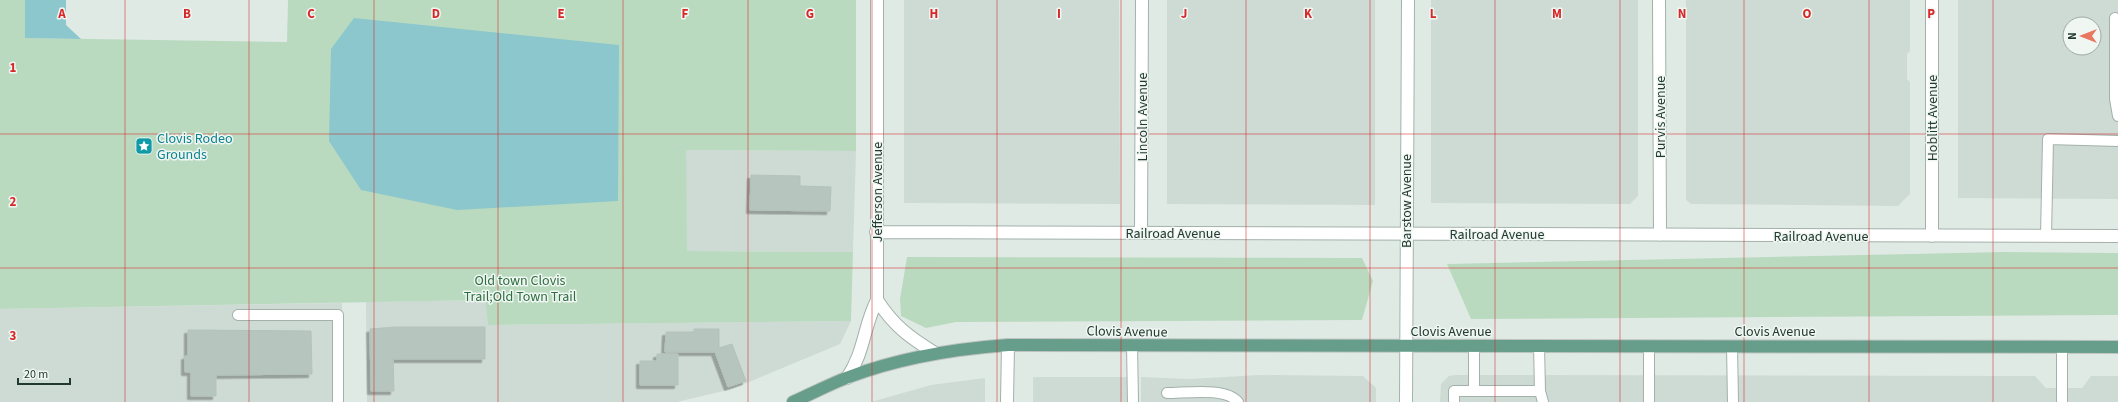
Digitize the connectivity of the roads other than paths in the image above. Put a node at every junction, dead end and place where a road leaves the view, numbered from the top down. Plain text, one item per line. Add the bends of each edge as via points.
1 (877, 0) edge
2 (1142, 0) edge
3 (1408, 0) edge
4 (1660, 0) edge
5 (1932, 0) edge
6 (2115, 18) dead end
7 (2118, 116) edge
8 (2118, 141) edge
9 (876, 232) junction
10 (1141, 233) junction
11 (1406, 234) junction
12 (1660, 235) junction
13 (1932, 236) junction
14 (2046, 236) junction
15 (2118, 236) edge
16 (877, 300) junction
17 (238, 314) dead end
18 (1008, 345) junction
19 (1132, 345) junction
20 (1474, 346) junction
21 (1539, 346) junction
22 (1650, 346) junction
23 (1732, 346) junction
24 (2062, 346) junction
25 (1406, 347) junction
26 (2118, 347) edge
27 (935, 353) junction
28 (847, 378) junction
29 (1474, 391) junction
30 (1540, 391) junction
31 (1167, 393) dead end
32 (338, 402) edge
33 (793, 402) edge
34 (1008, 402) edge
35 (1133, 402) edge
36 (1238, 402) edge
37 (1406, 402) edge
38 (1454, 402) edge
39 (1544, 402) edge
40 (1649, 402) edge
41 (1733, 402) edge
42 (2062, 402) edge

1 - 9 street, Jefferson Avenue
2 - 10 street, Lincoln Avenue
3 - 11 street, Barstow Avenue
4 - 12 street, Purvis Avenue
5 - 13 street, Hoblitt Avenue
6 - 7 lane via 2115,99
8 - 14 lane via 2048,139
9 - 10 street, Railroad Avenue
9 - 16 street, Jefferson Avenue
10 - 11 street, Railroad Avenue
11 - 12 street, Railroad Avenue
11 - 25 street, Barstow Avenue
12 - 13 street, Railroad Avenue
13 - 14 street, Railroad Avenue
14 - 15 street, Railroad Avenue
16 - 27 street via 894,324
16 - 28 street, Jefferson Avenue via 868,318 861,353
17 - 32 lane via 338,315
18 - 19 main road, Clovis Avenue
18 - 27 main road, Clovis Avenue
18 - 34 street
19 - 25 main road, Clovis Avenue
19 - 35 lane
20 - 21 main road, Clovis Avenue
20 - 25 main road, Clovis Avenue
20 - 29 lane
21 - 22 main road, Clovis Avenue
21 - 30 lane
22 - 23 main road, Clovis Avenue
22 - 40 lane
23 - 24 main road, Clovis Avenue
23 - 41 lane
24 - 26 main road, Clovis Avenue
24 - 42 lane
25 - 37 street, Barstow Avenue
27 - 28 main road, Clovis Avenue
28 - 33 main road, Clovis Avenue
29 - 30 lane
29 - 38 lane via 1454,391
30 - 39 lane
31 - 36 lane via 1225,393

